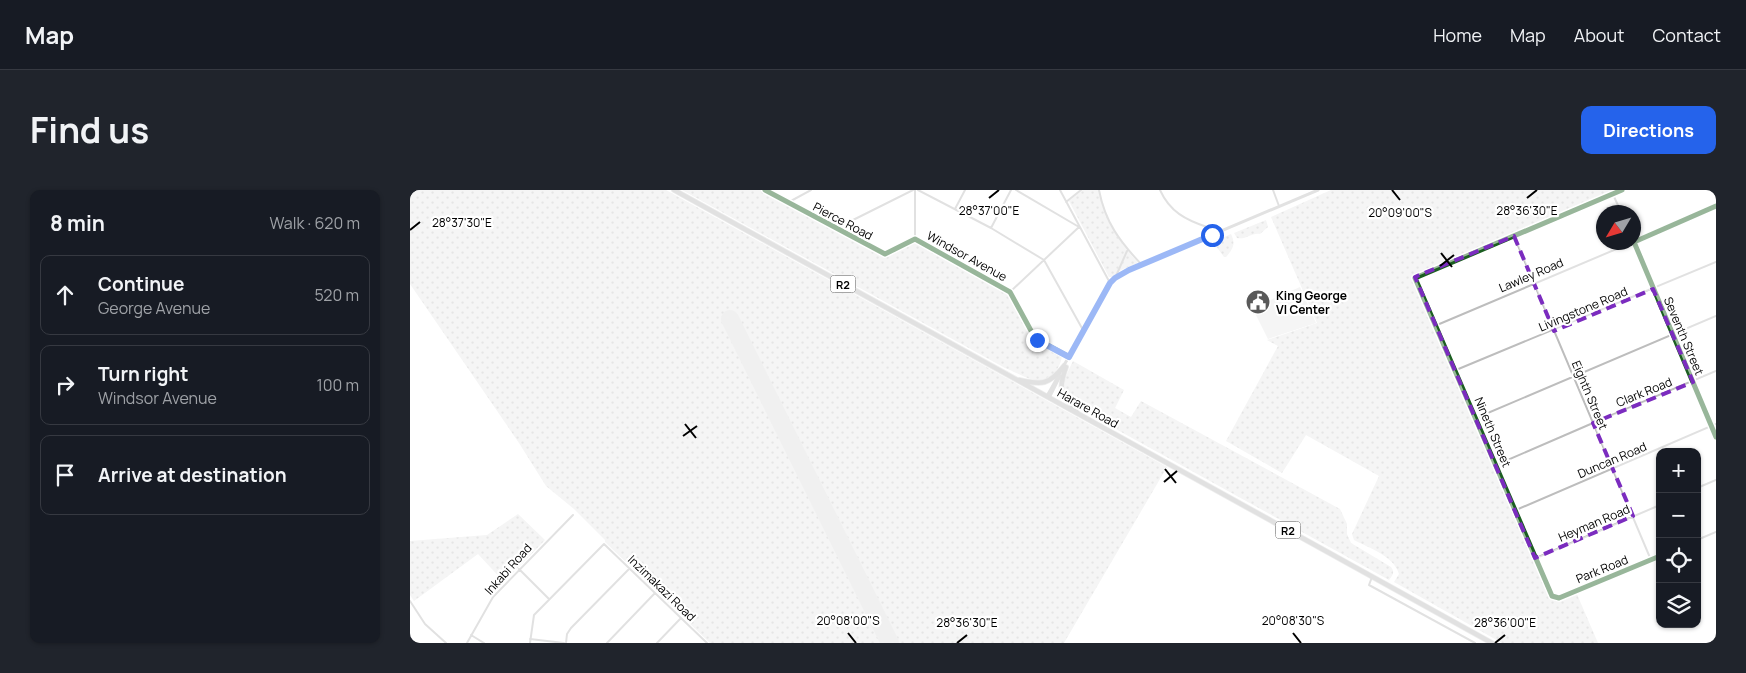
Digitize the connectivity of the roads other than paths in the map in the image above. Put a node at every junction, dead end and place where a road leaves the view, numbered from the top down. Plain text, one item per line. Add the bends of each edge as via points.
1 (674, 190) edge
2 (765, 190) edge
3 (811, 190) edge
4 (915, 190) edge
5 (965, 190) edge
6 (1011, 190) edge
7 (1016, 190) edge
8 (1060, 190) edge
9 (1081, 190) edge
10 (1099, 190) edge
11 (1160, 190) edge
12 (1273, 190) edge
13 (1318, 190) edge
14 (1611, 190) edge
15 (1622, 190) edge
16 (1613, 194) junction
17 (788, 202) junction
18 (1066, 202) junction
19 (1618, 205) edge
20 (1280, 206) junction
21 (1716, 206) edge
22 (955, 209) junction
23 (1079, 227) junction
24 (837, 228) junction
25 (991, 228) junction
26 (1212, 235) junction
27 (1514, 236) junction
28 (915, 239) junction
29 (1641, 239) edge
30 (1128, 250) junction
31 (1614, 250) edge
32 (1637, 250) edge
33 (885, 254) joint
34 (1044, 260) junction
35 (1716, 262) edge
36 (1142, 265) junction
37 (1115, 278) junction
38 (1110, 283) junction
39 (1534, 283) junction
40 (1654, 288) junction
41 (1010, 292) junction
42 (1716, 316) edge
43 (1436, 325) junction
44 (1083, 330) junction
45 (1554, 331) junction
46 (1673, 335) junction
47 (1069, 358) junction
48 (1065, 366) junction
49 (1456, 370) junction
50 (1716, 371) edge
51 (1013, 378) junction
52 (1573, 378) junction
53 (1692, 382) junction
54 (1048, 397) junction
55 (1084, 417) junction
56 (1476, 418) junction
57 (1593, 422) junction
58 (1716, 424) edge
59 (1711, 426) junction
60 (1716, 437) edge
61 (1496, 466) junction
62 (1612, 470) junction
63 (1716, 480) edge
64 (1701, 486) edge
65 (1656, 507) edge
66 (1515, 510) junction
67 (572, 515) dead end
68 (1633, 516) junction
69 (1716, 532) edge
70 (1701, 538) edge
71 (1535, 558) junction
72 (1656, 558) edge
73 (1651, 560) junction
74 (519, 569) junction
75 (629, 569) junction
76 (1373, 577) junction
77 (655, 593) junction
78 (1552, 596) joint
79 (549, 598) junction
80 (410, 601) edge
81 (681, 618) junction
82 (471, 636) junction
83 (530, 638) junction
84 (446, 643) edge
85 (467, 643) edge
86 (484, 643) edge
87 (530, 643) edge
88 (565, 643) edge
89 (608, 643) edge
90 (657, 643) edge
91 (707, 643) edge
92 (1475, 643) edge
93 (1492, 643) edge

1 - 51 highway, Harare Road / R2
2 - 17 street, Pierce Road
3 - 17 street
4 - 22 street
4 - 24 street
4 - 28 street
5 - 22 street
6 - 25 street
7 - 23 street
8 - 18 street
9 - 18 street
10 - 30 street via 1108,220
11 - 26 street via 1177,214 1207,227
12 - 20 street
13 - 20 main road
14 - 16 street
15 - 16 street
16 - 19 street
16 - 27 street
17 - 24 street, Pierce Road
18 - 23 street
20 - 26 main road
21 - 29 street, Lawley Road
22 - 25 street
23 - 34 street
23 - 38 street
24 - 33 street, Pierce Road
25 - 34 street
26 - 36 main road
27 - 39 street, Eighth Street
27 - 43 street, Nineth Street via 1416,277
28 - 33 street, Windsor Avenue
28 - 41 street, Windsor Avenue
30 - 36 street
30 - 37 street
31 - 39 street, Lawley Road
32 - 40 street, Seventh Street
34 - 41 street
34 - 44 street
35 - 40 street, Livingstone Road
36 - 37 main road
37 - 38 main road
38 - 44 main road
39 - 43 street, Lawley Road
39 - 45 street, Eighth Street
40 - 45 street, Livingstone Road
40 - 46 street, Seventh Street
41 - 47 street, Windsor Avenue via 1035,338
42 - 46 street
43 - 49 street, Nineth Street
44 - 47 main road
45 - 49 street, Livingstone Road
45 - 52 street, Eighth Street
46 - 52 street
46 - 53 street, Seventh Street
47 - 48 main road
48 - 51 highway via 1045,383
48 - 54 main road
48 - 55 highway via 1060,381 1063,395
49 - 56 street, Nineth Street
50 - 53 street, Clark Road
51 - 54 highway, Harare Road / R2
52 - 56 street
52 - 57 street, Eighth Street
53 - 57 street, Clark Road
53 - 59 street, Seventh Street
54 - 55 highway, Harare Road / R2
55 - 76 highway, Harare Road / R2
56 - 61 street, Nineth Street
57 - 61 street, Clark Road
57 - 62 street, Eighth Street
58 - 59 street, Duncan Road
59 - 60 street, Seventh Street
59 - 62 street, Duncan Road
61 - 66 street, Nineth Street
62 - 66 street, Duncan Road
62 - 68 street, Eighth Street
63 - 64 street
65 - 68 street, Heyman Road
66 - 71 street, Nineth Street
67 - 74 street, Inkabi Road
68 - 71 street, Heyman Road
68 - 73 street, Eighth Street
69 - 70 street
71 - 78 street, Nineth Street
72 - 73 street, Park Road
73 - 78 street, Park Road via 1559,598
74 - 79 street
74 - 82 street, Inkabi Road via 493,597
75 - 77 street, Inzimakazi Road
75 - 79 street, Inzimakazi Road via 605,545 601,545
75 - 88 street via 571,628
76 - 92 street via 1369,585
76 - 93 highway, Harare Road / R2
77 - 81 street, Inzimakazi Road
77 - 89 street
79 - 83 street via 534,616
80 - 84 street via 425,624
81 - 90 street
81 - 91 street, Inzimakazi Road
82 - 85 street, Inkabi Road
82 - 86 street
83 - 87 street
83 - 88 street

